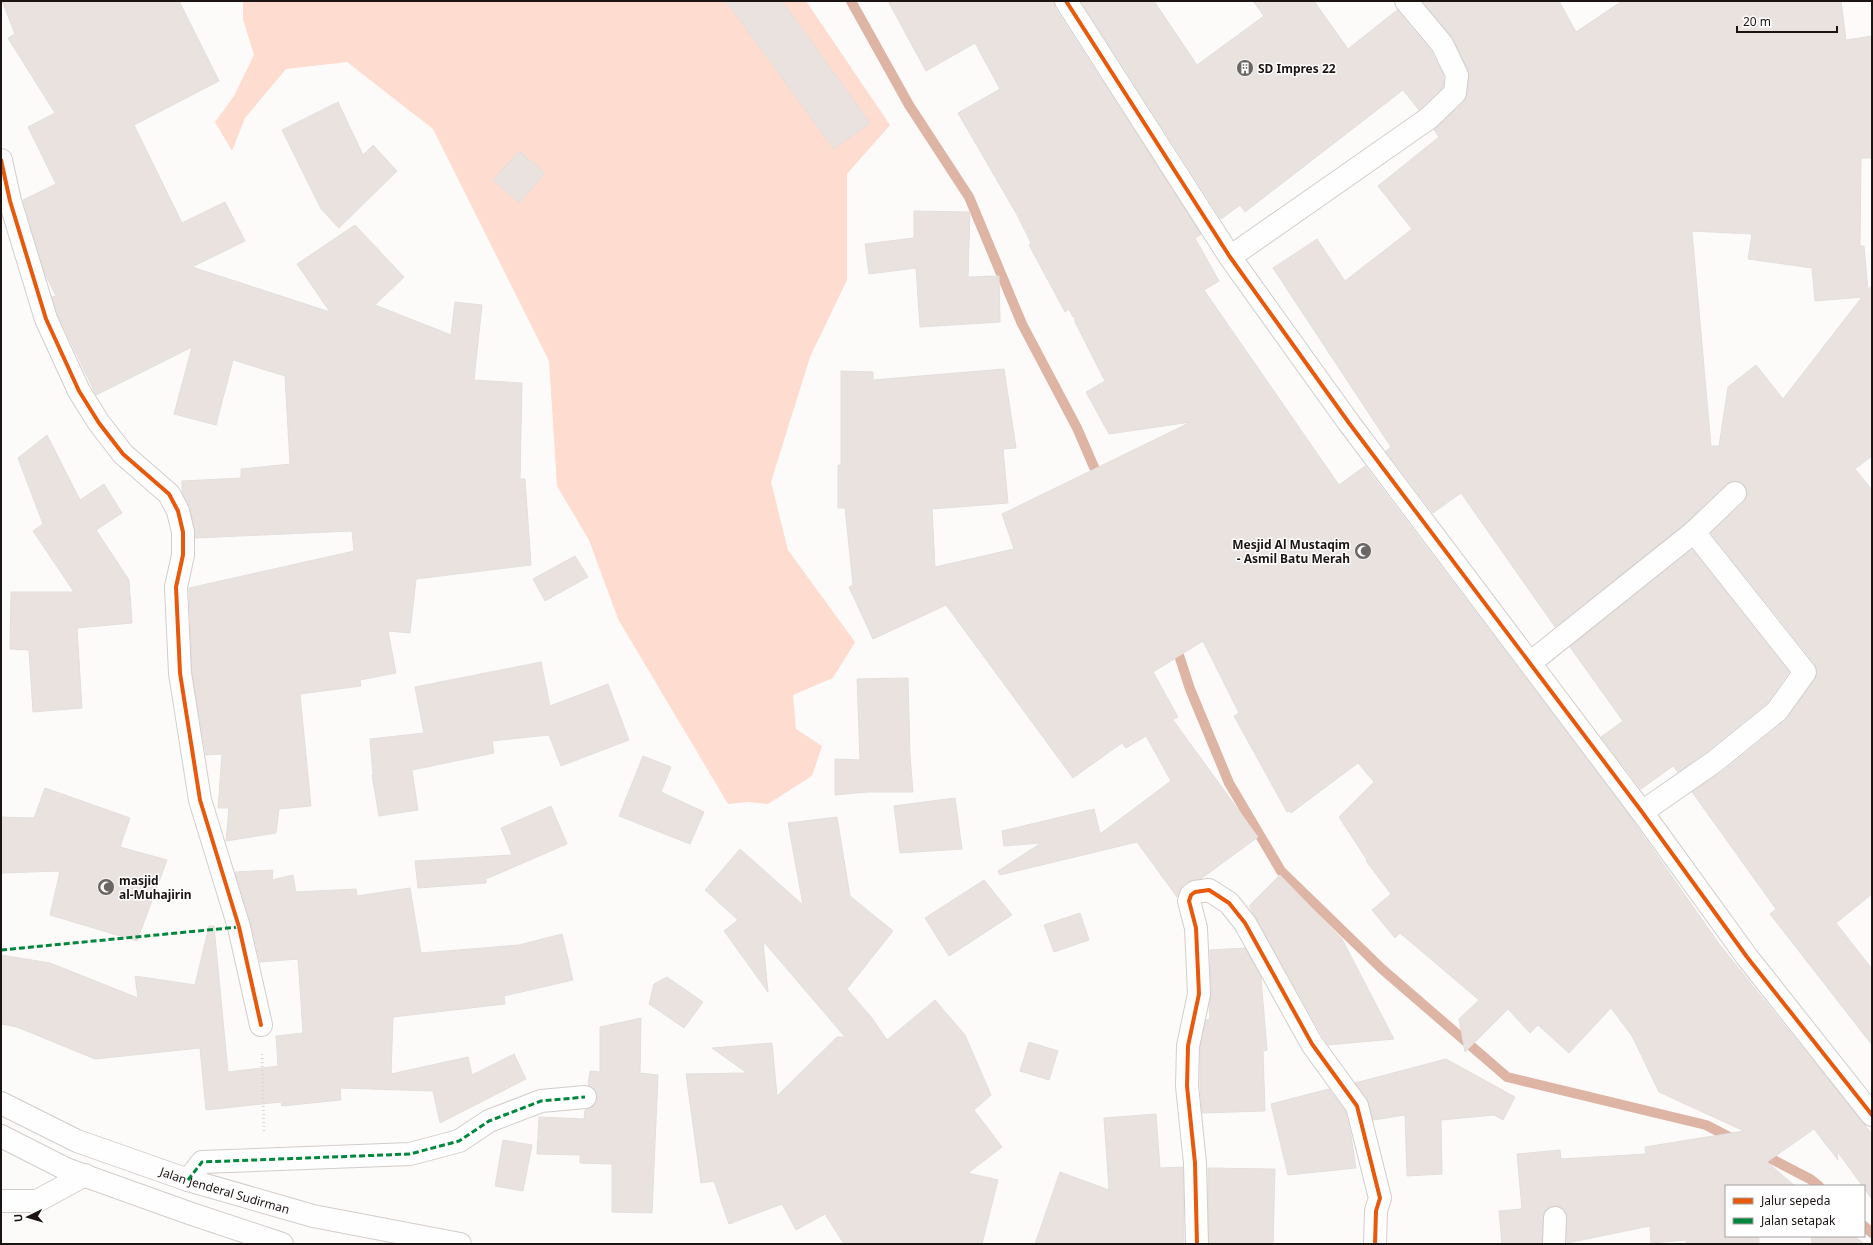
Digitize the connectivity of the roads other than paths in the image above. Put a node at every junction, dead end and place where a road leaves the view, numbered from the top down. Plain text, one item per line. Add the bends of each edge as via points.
1 (1066, 1) edge
2 (1406, 1) edge
3 (1, 160) edge
4 (1230, 257) junction
5 (1735, 493) dead end
6 (1694, 532) junction
7 (1530, 663) junction
8 (1642, 812) junction
9 (261, 1025) road end
10 (585, 1097) dead end
11 (1, 1103) edge
12 (1872, 1115) edge
13 (1, 1136) edge
14 (85, 1175) junction
15 (188, 1180) junction
16 (1, 1201) edge
17 (1555, 1218) dead end
18 (282, 1244) edge
19 (460, 1244) edge
20 (1197, 1244) edge
21 (1375, 1244) edge
22 (1554, 1244) edge

1 - 4 main road
2 - 4 main road via 1442,44 1457,74 1456,93 1423,123
3 - 9 main road via 10,200 46,319 79,391 123,454 169,494 178,511 183,532 183,555 176,587 180,672 200,800 239,927
4 - 7 main road via 1349,423
5 - 6 main road
6 - 7 main road
6 - 8 main road via 1805,672 1777,711 1714,762
7 - 8 main road
8 - 12 main road via 1748,957
10 - 15 main road via 541,1101 489,1121 459,1141 410,1154 202,1162
11 - 15 main road, Jalan Jenderal Sudirman via 77,1141
13 - 14 main road via 66,1169
14 - 16 main road via 37,1202
14 - 18 main road
15 - 19 main road, Jalan Jenderal Sudirman via 313,1216
17 - 22 main road
20 - 21 main road via 1195,1163 1187,1086 1188,1046 1199,994 1196,928 1189,901 1195,892 1208,890 1229,903 1245,923 1312,1044 1357,1106 1380,1198 1376,1211

